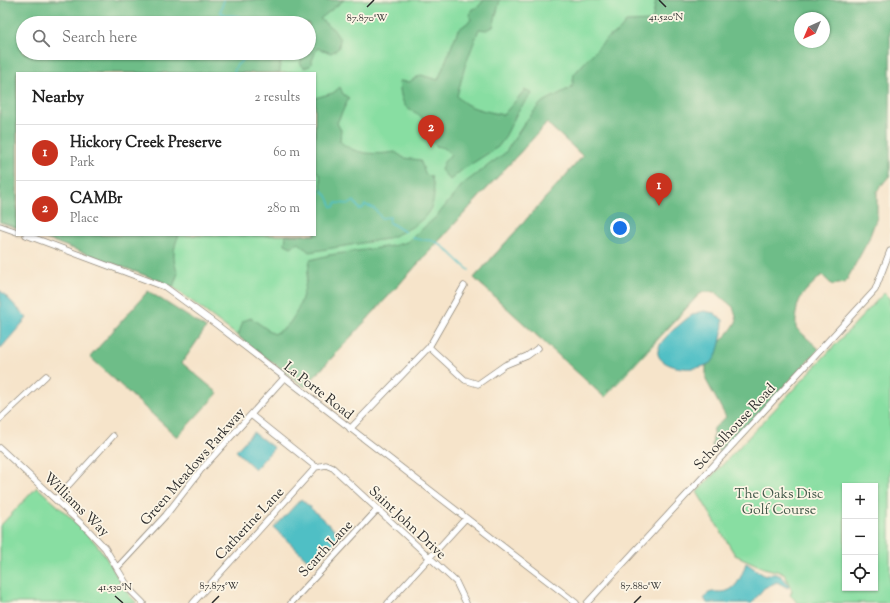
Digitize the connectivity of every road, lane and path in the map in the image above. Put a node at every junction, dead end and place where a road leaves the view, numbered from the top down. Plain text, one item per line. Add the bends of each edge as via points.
1 (0, 226) edge
2 (16, 232) edge
3 (29, 236) edge
4 (890, 251) edge
5 (888, 258) edge
6 (464, 286) dead end
7 (429, 347) junction
8 (538, 348) dead end
9 (46, 376) dead end
10 (284, 378) junction
11 (251, 415) junction
12 (0, 419) edge
13 (350, 429) junction
14 (113, 436) dead end
15 (0, 448) edge
16 (316, 467) junction
17 (56, 499) junction
18 (377, 510) junction
19 (466, 518) junction
20 (429, 558) junction
21 (117, 568) junction
22 (143, 603) edge
23 (193, 603) edge
24 (291, 603) edge
25 (388, 603) edge
26 (466, 603) edge
27 (576, 603) edge
28 (587, 603) edge

1 - 2 street
3 - 10 street, La Porte Road via 165,287
4 - 5 street, Schoolhouse Road
5 - 28 street, Schoolhouse Road via 875,290
6 - 7 street
7 - 8 street via 465,380 474,384 482,382 505,364 528,356
7 - 13 street
9 - 12 street
10 - 11 street, Green Meadows Parkway
10 - 13 street, La Porte Road
11 - 16 street
11 - 21 street, Green Meadows Parkway
13 - 19 street, La Porte Road
14 - 17 street
15 - 17 street, Williams Way
16 - 18 street, Saint John Drive via 326,465 333,468
16 - 23 street, Catherine Lane
17 - 21 street, Williams Way via 105,548
18 - 20 street, Saint John Drive
18 - 24 street, Scarth Lane
19 - 20 street
19 - 27 street, La Porte Road
20 - 25 street
20 - 26 street, Saint John Drive via 456,582
21 - 22 street, Williams Way via 130,590

